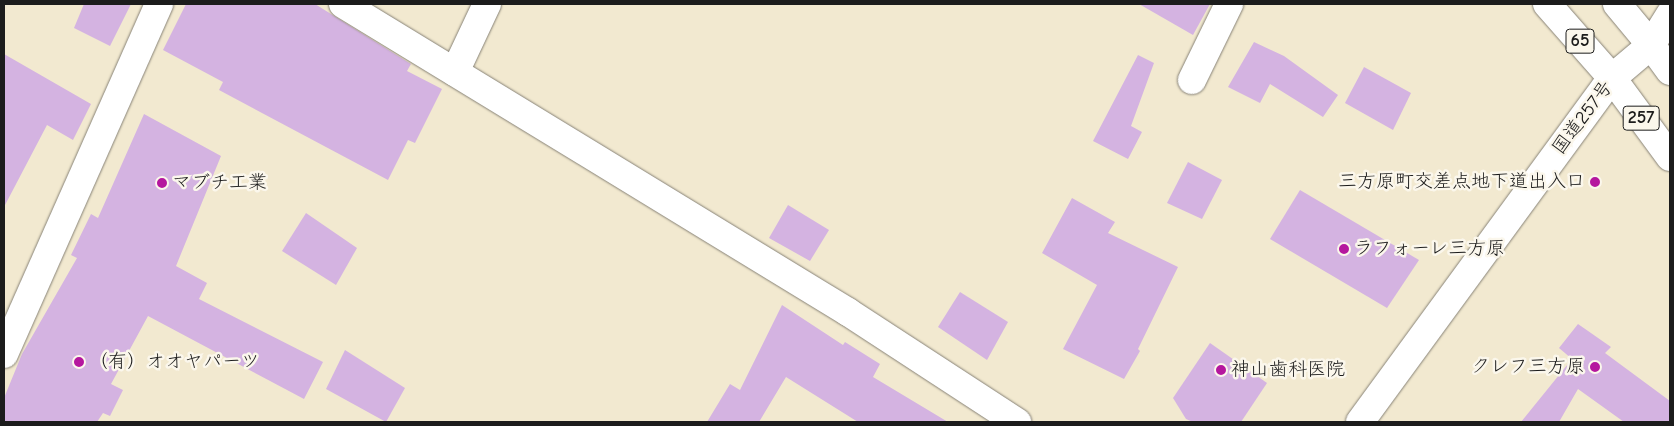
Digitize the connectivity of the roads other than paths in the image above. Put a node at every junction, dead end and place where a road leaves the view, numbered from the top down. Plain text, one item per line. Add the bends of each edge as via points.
1 (159, 4) edge
2 (343, 4) edge
3 (487, 4) edge
4 (1229, 4) edge
5 (1547, 4) edge
6 (1616, 4) edge
7 (1670, 15) edge
8 (1651, 45) junction
9 (1670, 71) edge
10 (455, 72) junction
11 (1612, 78) junction
12 (1192, 80) dead end
13 (1670, 157) edge
14 (4, 354) edge
15 (1018, 422) edge
16 (1360, 422) edge

1 - 14 main road
2 - 10 main road
3 - 10 main road
4 - 12 main road
5 - 11 main road, 65
6 - 8 main road
7 - 8 main road, 国道257号 / 257
8 - 9 main road
8 - 11 main road, 国道257号 / 257
10 - 15 main road via 848,312
11 - 13 main road, 257
11 - 16 main road, 国道257号 / 257

